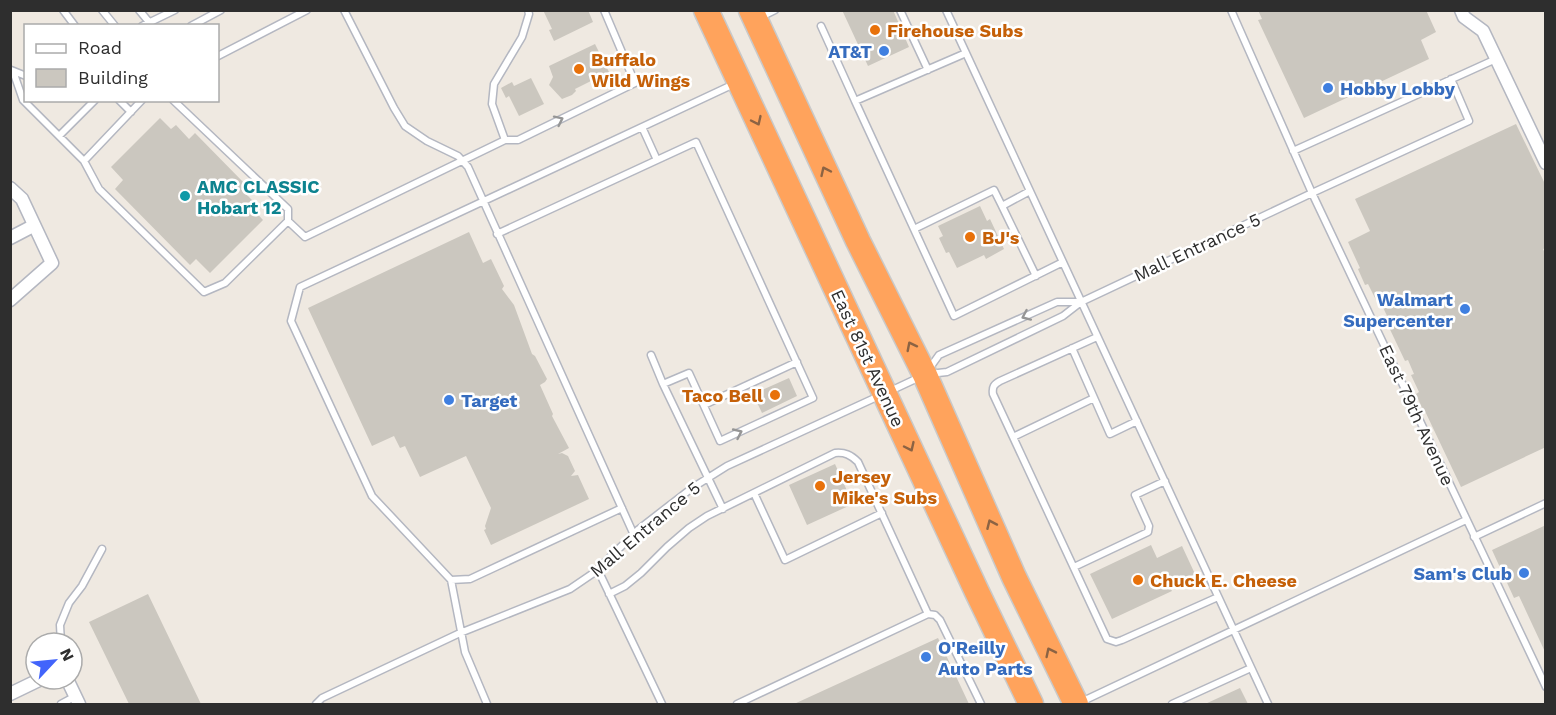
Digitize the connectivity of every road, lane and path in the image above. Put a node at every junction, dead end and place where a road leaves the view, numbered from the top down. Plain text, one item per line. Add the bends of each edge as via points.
1 (63, 10) edge
2 (102, 10) edge
3 (139, 10) edge
4 (175, 10) edge
5 (221, 10) edge
6 (307, 10) edge
7 (344, 10) edge
8 (528, 10) edge
9 (604, 10) edge
10 (706, 10) edge
11 (900, 10) edge
12 (946, 10) edge
13 (1231, 10) edge
14 (1461, 10) edge
15 (761, 13) edge
16 (149, 22) junction
17 (74, 24) edge
18 (113, 24) edge
19 (146, 24) edge
20 (195, 24) edge
21 (821, 26) dead end
22 (966, 53) junction
23 (219, 55) edge
24 (1496, 58) junction
25 (12, 70) edge
26 (928, 70) junction
27 (1451, 79) junction
28 (739, 82) junction
29 (24, 101) edge
30 (855, 101) junction
31 (25, 102) edge
32 (93, 102) edge
33 (121, 102) edge
34 (140, 102) edge
35 (175, 102) edge
36 (131, 112) junction
37 (642, 127) junction
38 (59, 136) junction
39 (505, 140) junction
40 (1293, 151) junction
41 (657, 160) junction
42 (462, 161) junction
43 (84, 162) junction
44 (1545, 163) edge
45 (10, 188) edge
46 (1030, 191) junction
47 (1312, 193) junction
48 (483, 202) junction
49 (1002, 206) junction
50 (288, 221) junction
51 (33, 226) junction
52 (914, 229) junction
53 (497, 234) junction
54 (10, 238) edge
55 (1063, 262) junction
56 (1036, 276) junction
57 (10, 300) edge
58 (1081, 302) junction
59 (1097, 337) junction
60 (1072, 348) junction
61 (651, 355) dead end
62 (797, 362) junction
63 (925, 375) junction
64 (663, 384) junction
65 (885, 394) junction
66 (1094, 398) junction
67 (704, 405) junction
68 (1137, 421) junction
69 (1013, 437) junction
70 (708, 477) junction
71 (1165, 482) junction
72 (754, 493) junction
73 (1545, 503) edge
74 (622, 508) junction
75 (723, 509) junction
76 (882, 513) junction
77 (1466, 520) junction
78 (633, 535) junction
79 (1474, 537) junction
80 (102, 549) dead end
81 (1074, 567) junction
82 (598, 570) junction
83 (451, 580) junction
84 (609, 594) junction
85 (1218, 597) junction
86 (928, 614) junction
87 (60, 631) edge
88 (1233, 631) junction
89 (460, 633) junction
90 (1251, 668) junction
91 (24, 687) edge
92 (1545, 687) edge
93 (10, 694) edge
94 (78, 700) edge
95 (61, 705) edge
96 (316, 705) edge
97 (487, 705) edge
98 (662, 705) edge
99 (737, 705) edge
100 (981, 705) edge
101 (1031, 705) edge
102 (1076, 705) edge
103 (1172, 705) edge
104 (1268, 705) edge

1 - 17 lane
2 - 18 lane
3 - 16 lane
4 - 16 lane
5 - 20 lane
6 - 23 lane
7 - 42 lane via 405,126
8 - 39 lane via 522,37 494,84 492,104
39 -> 9 lane via 518,140 635,83
10 - 28 highway, East 81st Avenue
11 - 26 lane
12 - 22 lane
13 - 40 lane, East 79th Avenue
14 - 24 street via 1483,31
63 -> 15 highway via 858,241
16 - 19 lane
21 - 30 lane
22 - 26 lane
22 - 46 lane
24 - 27 lane
24 - 44 street
25 - 29 lane
26 - 30 lane
27 - 40 lane
27 - 47 lane, Mall Entrance 5 via 1470,121
28 - 37 lane
28 -> 65 highway, East 81st Avenue
30 - 52 lane
31 - 38 lane
32 - 38 lane
33 - 36 lane
34 - 36 lane
35 - 50 lane via 288,208
36 - 43 lane
37 - 41 lane
37 - 48 lane
38 - 43 lane
39 - 42 lane
40 - 47 lane, East 79th Avenue
41 - 53 lane
41 - 62 lane via 696,142
42 - 48 lane
42 - 50 lane via 305,237
43 - 50 lane via 99,189 204,292 225,284
45 - 51 street via 22,199
46 - 49 lane
46 - 55 lane
47 - 58 lane, Mall Entrance 5
47 - 77 lane, East 79th Avenue
48 - 53 lane
48 - 83 lane via 300,287 291,321 372,496
49 - 52 lane via 994,190
49 - 56 lane
51 - 54 street
51 - 57 street via 52,263
52 - 56 lane via 954,316
53 - 74 lane
55 - 56 lane
55 - 58 lane
58 - 59 lane
58 - 63 lane, Mall Entrance 5 via 1063,316 947,372
58 -> 63 lane, Mall Entrance 5 via 1057,302 939,355
59 - 60 lane
59 - 68 lane
60 - 66 lane
60 - 69 lane via 995,384 993,394
61 - 64 lane
62 - 67 lane
67 -> 62 lane via 720,441 813,398
63 - 65 lane, Mall Entrance 5
102 -> 63 highway via 1014,577
64 - 67 lane via 689,373
64 - 70 lane
65 - 70 lane, Mall Entrance 5
65 -> 101 highway, East 81st Avenue
66 - 68 lane via 1110,434
66 - 69 lane
68 - 71 lane
69 - 81 lane
70 - 75 lane
70 - 78 lane, Mall Entrance 5
71 - 81 lane via 1135,495 1148,532
71 - 85 lane
72 - 75 lane
72 - 76 lane via 844,452 858,462
72 - 76 lane via 785,560
73 - 79 lane
74 - 78 lane
74 - 83 lane via 470,579
75 - 84 lane via 689,528 641,573
76 - 86 lane
77 - 79 lane, East 79th Avenue
77 - 88 lane
78 - 82 lane, Mall Entrance 5
79 - 92 lane, East 79th Avenue
80 - 87 lane via 69,603
81 - 85 lane via 1111,641 1122,640
82 - 84 lane
82 - 89 lane, Mall Entrance 5 via 570,589
83 - 89 lane
84 - 98 lane
85 - 88 lane
86 - 99 lane
86 - 100 lane via 940,620
88 - 90 lane
88 - 102 lane
89 - 96 lane, Mall Entrance 5 via 322,698
89 - 97 lane
90 - 103 lane
90 - 104 lane
91 - 93 street
94 - 95 lane

